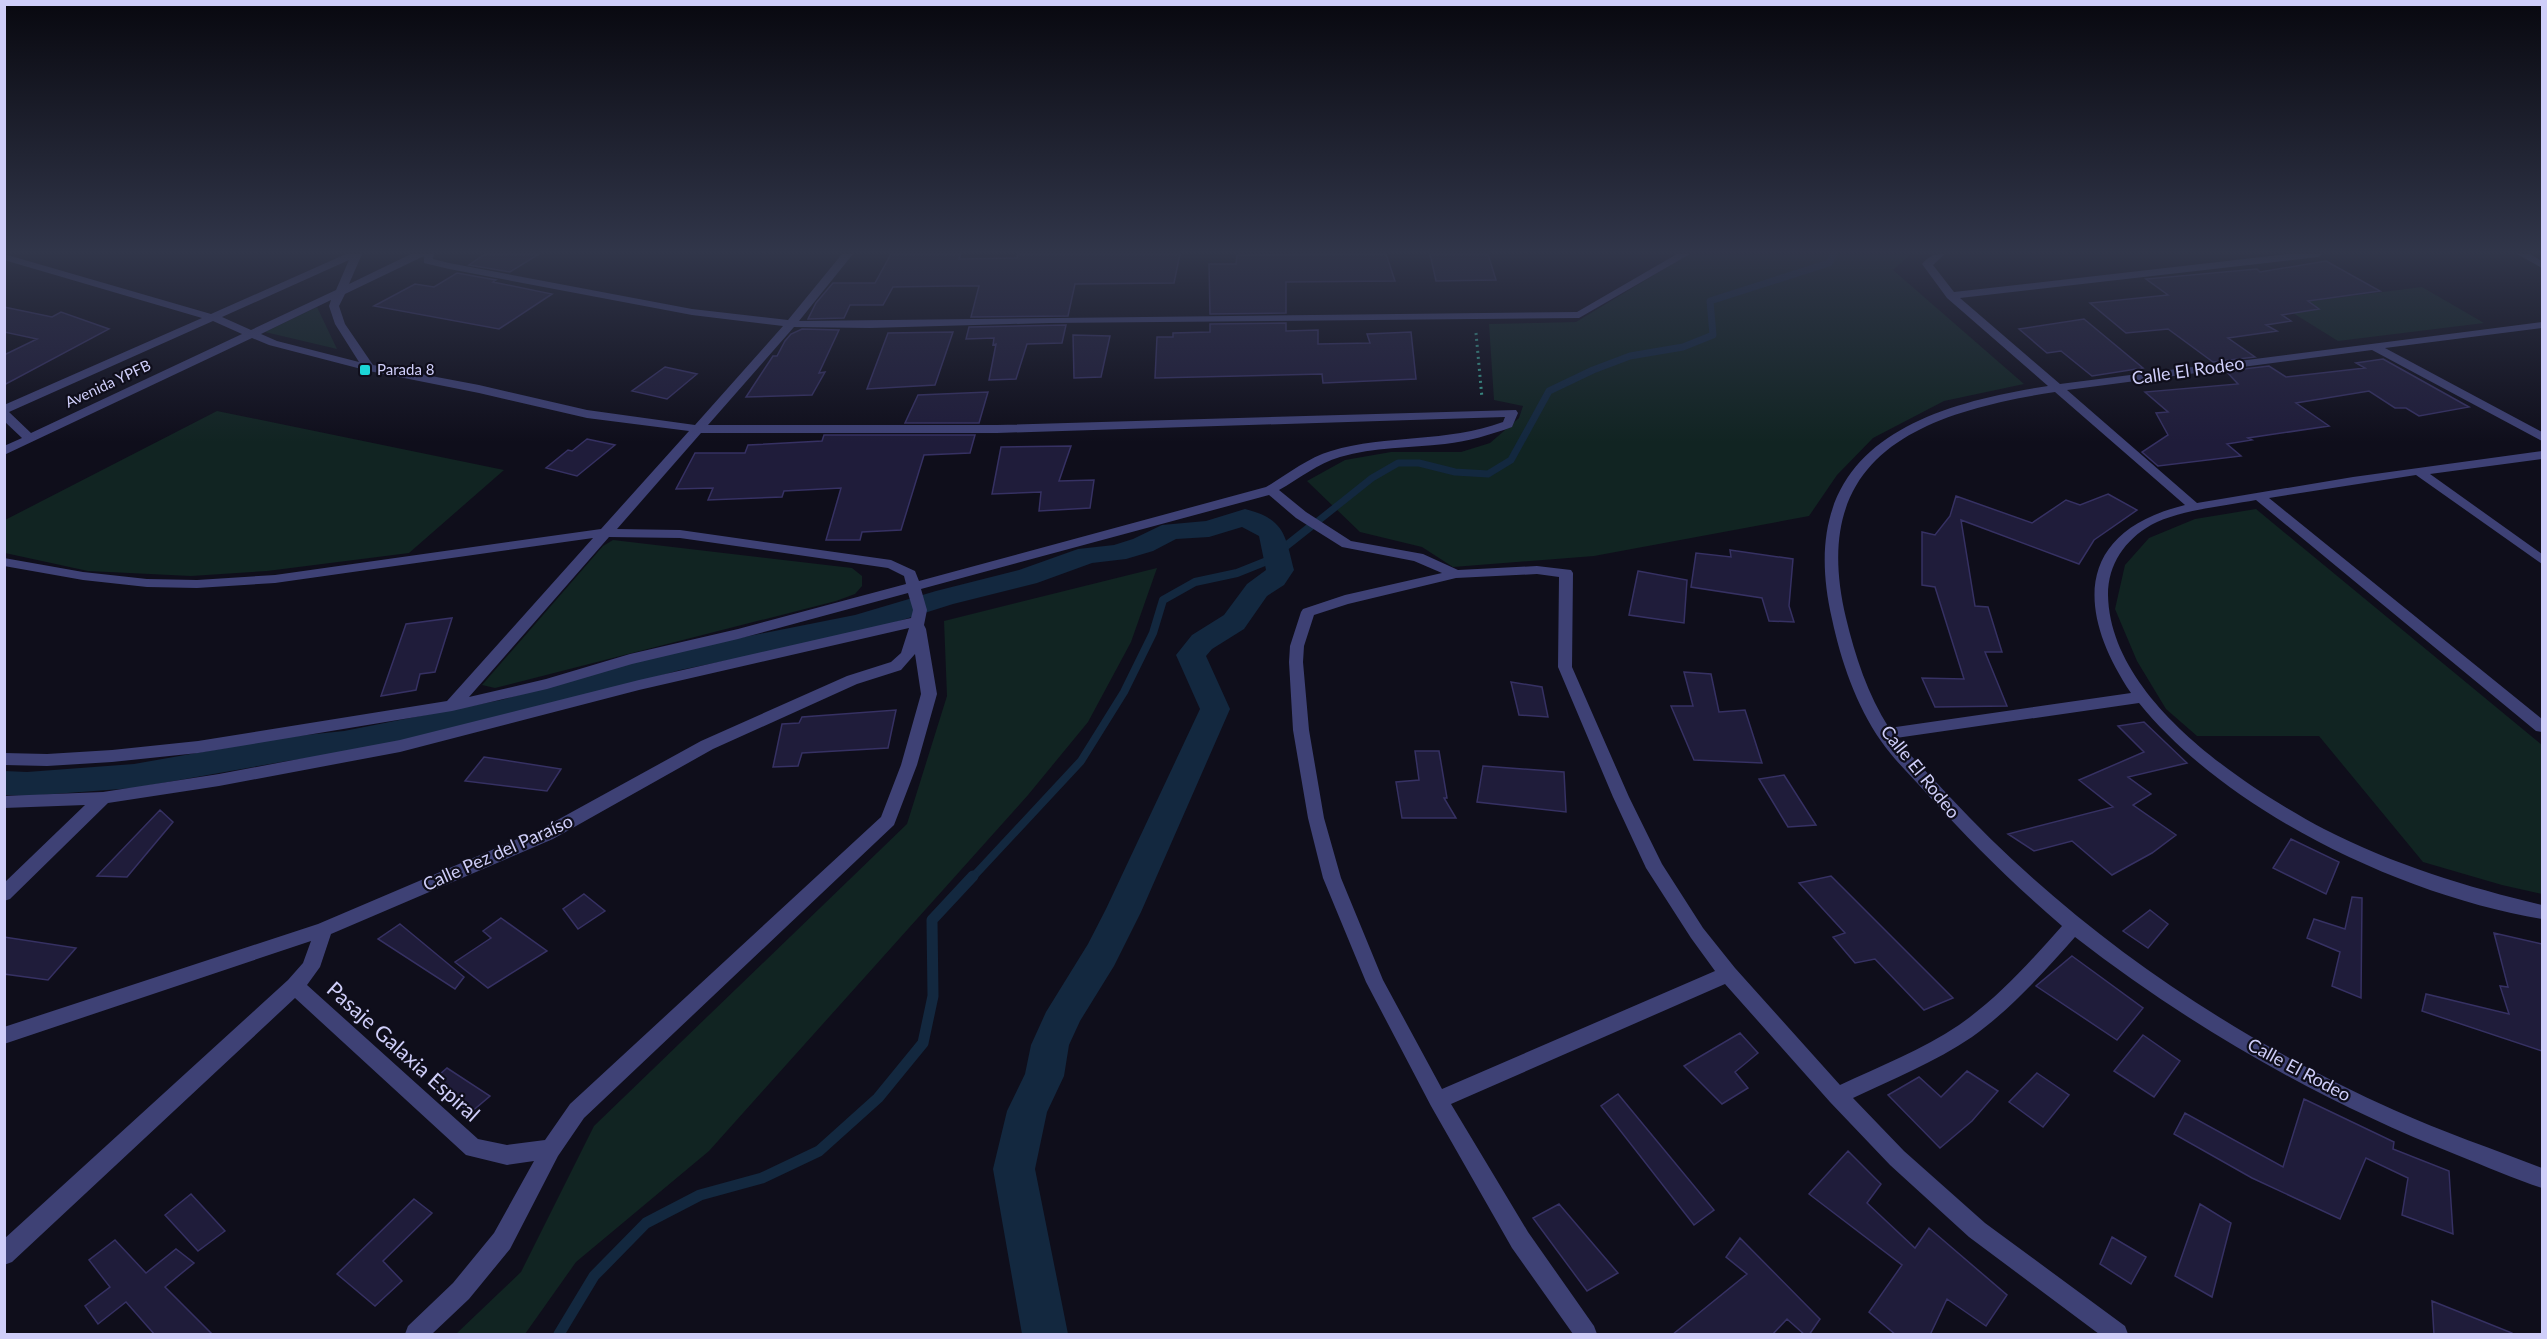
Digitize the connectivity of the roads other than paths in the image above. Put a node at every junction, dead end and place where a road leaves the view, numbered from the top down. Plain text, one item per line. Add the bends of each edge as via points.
1 (209, 316) edge
2 (217, 316) edge
3 (291, 316) edge
4 (337, 316) edge
5 (729, 316) edge
6 (797, 316) edge
7 (1433, 316) edge
8 (1975, 316) edge
9 (214, 318) junction
10 (791, 324) junction
11 (2542, 324) edge
12 (253, 334) junction
13 (2373, 346) junction
14 (369, 368) junction
15 (2060, 389) junction
16 (4, 412) edge
17 (698, 429) junction
18 (2542, 437) edge
19 (30, 439) junction
20 (4, 451) edge
21 (2542, 455) edge
22 (2418, 471) junction
23 (1271, 490) junction
24 (2259, 496) junction
25 (2196, 508) junction
26 (603, 533) junction
27 (2542, 560) edge
28 (4, 562) edge
29 (1455, 574) junction
30 (917, 604) junction
31 (2140, 697) junction
32 (452, 706) junction
33 (2542, 727) edge
34 (1884, 734) junction
35 (4, 759) edge
36 (103, 798) junction
37 (4, 802) edge
38 (4, 894) edge
39 (2542, 912) edge
40 (2073, 926) junction
41 (324, 929) junction
42 (1728, 974) junction
43 (295, 986) junction
44 (4, 1036) edge
45 (1837, 1096) junction
46 (1438, 1100) junction
47 (551, 1149) junction
48 (2542, 1178) edge
49 (4, 1254) edge
50 (416, 1335) edge
51 (1586, 1335) edge
52 (2117, 1335) edge

1 - 9 street
2 - 9 street, Avenida YPFB
3 - 12 street, Avenida YPFB
4 - 14 street
5 - 10 street
6 - 10 street
7 - 10 street
8 - 15 street
9 - 12 street
9 - 16 street, Avenida YPFB
10 - 17 street
11 - 13 street, Calle El Rodeo
12 - 14 street via 273,343
12 - 19 street, Avenida YPFB
13 - 15 street, Calle El Rodeo
13 - 18 street
14 - 17 street via 587,414
15 - 25 street
15 - 34 street, Calle El Rodeo via 1965,406 1924,421 1888,441 1861,467 1843,495 1830,562 1835,601 1859,682
16 - 19 street
17 - 23 street via 997,429 1512,412 1508,424 1485,434 1376,446 1333,455
17 - 26 street
19 - 20 street, Avenida YPFB
21 - 22 street
22 - 24 street
22 - 27 street
23 - 29 street via 1347,544 1418,557
23 - 30 street
24 - 25 street
24 - 33 street
25 - 31 street via 2157,517 2137,527 2121,540 2102,574 2100,602 2106,628
26 - 28 street via 275,579 197,584 94,577
26 - 30 street via 680,534 891,564 910,574
26 - 32 street
29 - 42 street via 1537,570 1566,573 1565,667 1655,868
29 - 46 street via 1308,612 1296,662 1301,730 1316,818 1332,878 1375,982
30 - 32 street via 738,634
30 - 36 street via 639,685 400,746
30 - 41 street, Calle Pez del Paraíso via 907,656 896,666 852,680 707,745 548,834
30 - 47 street via 928,694 909,765 888,820 577,1111
31 - 34 street
31 - 39 street via 2171,730 2212,764 2303,826 2372,860 2438,885
32 - 35 street via 198,747 112,756
34 - 40 street, Calle El Rodeo via 1963,824
36 - 37 street
36 - 38 street
40 - 45 street via 2024,981 1978,1022 1924,1054
40 - 48 street, Calle El Rodeo via 2163,991 2269,1056 2396,1121
41 - 43 street via 311,967
41 - 44 street, Calle Pez del Paraíso
42 - 45 street
42 - 46 street
43 - 47 street, Pasaje Galaxia Espiral via 473,1148 507,1155
43 - 49 street
45 - 52 street via 1897,1158 1977,1230
46 - 51 street via 1520,1240
47 - 50 street via 502,1241 461,1291

